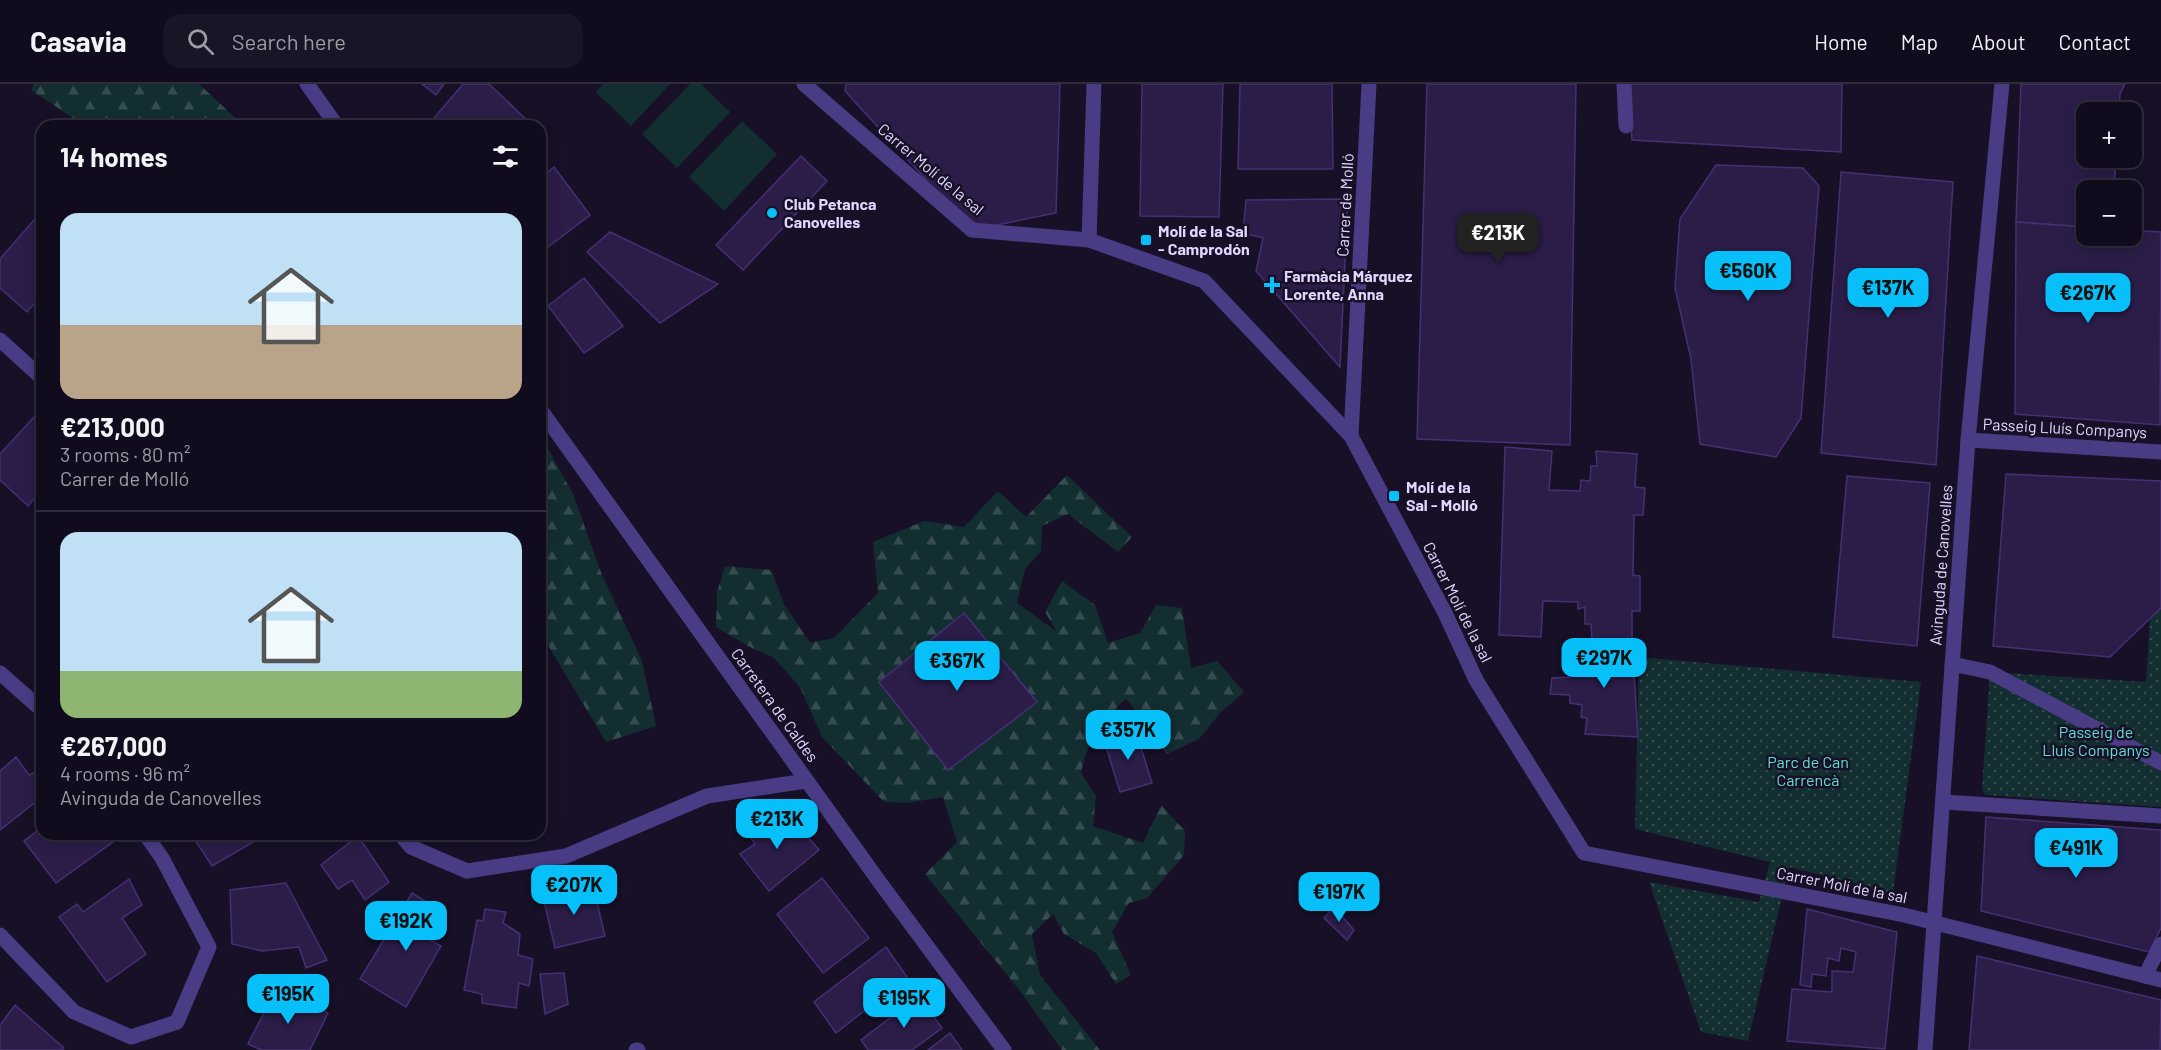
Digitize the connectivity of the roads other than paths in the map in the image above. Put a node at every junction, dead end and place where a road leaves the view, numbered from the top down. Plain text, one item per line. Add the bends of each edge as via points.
1 (307, 84) edge
2 (1094, 84) edge
3 (1369, 84) edge
4 (1624, 84) edge
5 (2002, 84) edge
6 (809, 86) edge
7 (333, 120) edge
8 (1626, 126) dead end
9 (1089, 240) junction
10 (0, 340) edge
11 (36, 373) edge
12 (546, 417) edge
13 (1351, 436) junction
14 (1968, 440) junction
15 (2161, 452) edge
16 (1952, 664) junction
17 (0, 673) edge
18 (36, 705) edge
19 (2161, 764) edge
20 (806, 781) junction
21 (1944, 802) junction
22 (2161, 816) edge
23 (149, 840) edge
24 (405, 840) edge
25 (1935, 924) junction
26 (0, 935) edge
27 (2161, 944) edge
28 (2145, 976) junction
29 (2161, 980) edge
30 (1004, 1050) edge
31 (1925, 1050) edge

1 - 7 street
2 - 9 street
3 - 13 street, Carrer de Molló
4 - 8 street
5 - 14 street, Avinguda de Canovelles
6 - 9 street, Carrer Molí de la sal via 972,230
9 - 13 street, Carrer Molí de la sal via 1204,281
10 - 11 street
12 - 20 street, Carretera de Caldes
13 - 25 street, Carrer Molí de la sal via 1476,680 1584,853
14 - 15 street, Passeig Lluís Companys
14 - 16 street, Avinguda de Canovelles
16 - 19 street via 1990,672
16 - 21 street, Avinguda de Canovelles
17 - 18 street
20 - 24 street via 707,796 566,856 467,871 411,847
20 - 30 street, Carretera de Caldes
21 - 22 street
21 - 25 street, Avinguda de Canovelles
23 - 26 street via 209,947 177,1022 131,1037 74,1012
25 - 28 street, Carrer Molí de la sal
25 - 31 street, Avinguda de Canovelles
27 - 28 street
28 - 29 street, Carrer Molí de la sal

